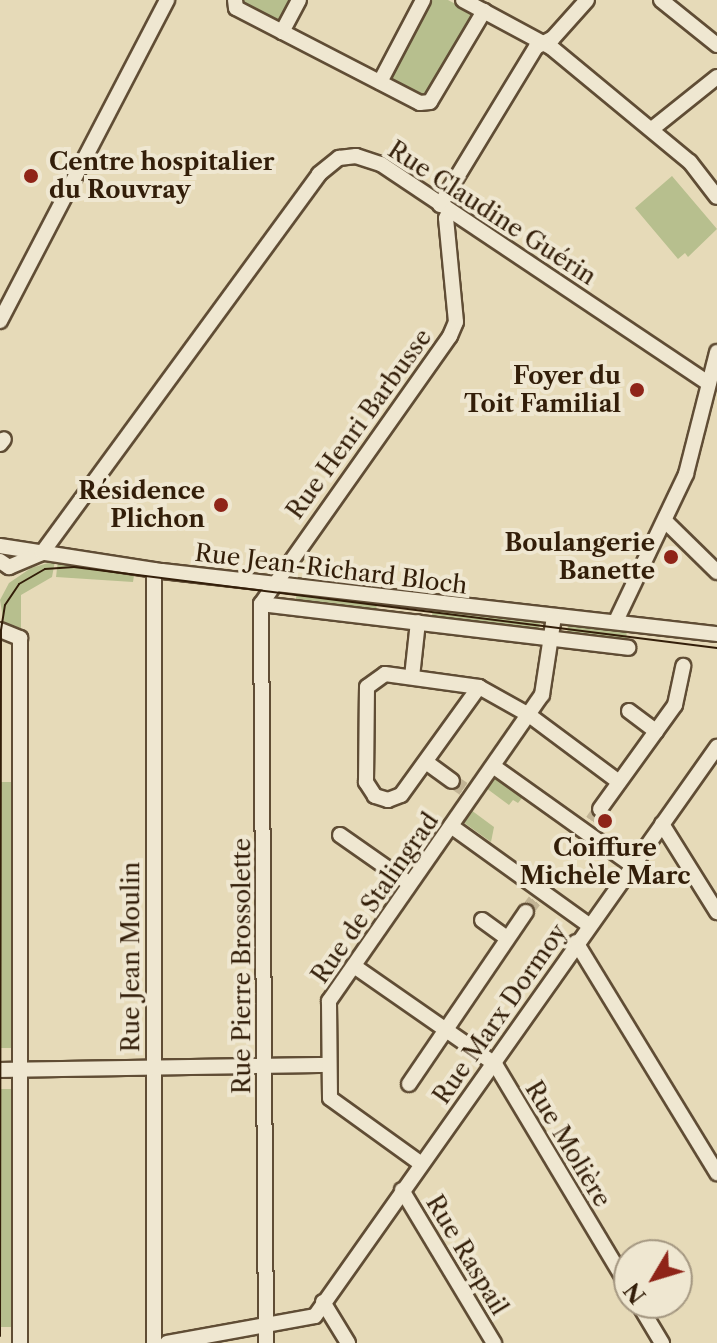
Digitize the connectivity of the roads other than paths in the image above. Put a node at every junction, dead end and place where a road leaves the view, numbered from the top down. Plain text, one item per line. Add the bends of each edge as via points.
1 (167, 0) edge
2 (235, 0) edge
3 (299, 0) edge
4 (423, 0) edge
5 (463, 0) edge
6 (587, 0) edge
7 (661, 0) edge
8 (484, 11) junction
9 (282, 32) junction
10 (543, 42) junction
11 (717, 45) edge
12 (717, 77) edge
13 (380, 82) junction
14 (652, 129) junction
15 (717, 197) edge
16 (445, 208) junction
17 (0, 321) edge
18 (717, 352) edge
19 (708, 383) junction
20 (665, 521) junction
21 (42, 553) junction
22 (3, 559) edge
23 (154, 570) junction
24 (717, 572) edge
25 (271, 584) junction
26 (261, 604) junction
27 (554, 617) junction
28 (616, 621) junction
29 (418, 622) junction
30 (0, 630) edge
31 (717, 634) edge
32 (551, 639) junction
33 (628, 648) dead end
34 (683, 666) dead end
35 (412, 677) junction
36 (479, 687) junction
37 (629, 711) dead end
38 (529, 715) junction
39 (656, 731) junction
40 (717, 747) edge
41 (426, 762) junction
42 (493, 766) junction
43 (619, 782) junction
44 (463, 789) junction
45 (592, 821) junction
46 (662, 824) junction
47 (451, 826) junction
48 (340, 835) dead end
49 (632, 865) junction
50 (410, 884) junction
51 (534, 901) junction
52 (717, 912) edge
53 (482, 920) dead end
54 (589, 925) junction
55 (507, 938) junction
56 (576, 942) junction
57 (354, 966) junction
58 (446, 1030) junction
59 (495, 1064) junction
60 (328, 1065) junction
61 (265, 1066) junction
62 (153, 1067) junction
63 (0, 1070) edge
64 (21, 1070) junction
65 (409, 1084) dead end
66 (420, 1163) junction
67 (717, 1173) edge
68 (402, 1190) junction
69 (613, 1261) edge
70 (321, 1305) junction
71 (648, 1319) edge
72 (265, 1336) edge
73 (20, 1343) edge
74 (154, 1343) edge
75 (167, 1343) edge
76 (348, 1343) edge
77 (494, 1343) edge
78 (662, 1343) edge

1 - 17 street
2 - 9 street via 236,8
3 - 9 street
4 - 13 street
5 - 8 street
6 - 10 street
7 - 11 street
8 - 10 street
8 - 13 street via 430,102
9 - 13 street
10 - 14 street
10 - 16 street via 523,65
12 - 14 street
14 - 15 street via 695,166
16 - 19 street, Rue Claudine Guérin
16 - 21 street, Rue Claudine Guérin via 369,158 339,158 319,174
16 - 25 street, Rue Henri Barbusse via 456,322 450,336
18 - 19 street
19 - 20 street via 686,474
20 - 24 street
20 - 28 street
21 - 22 street, Rue Jean-Richard Bloch
21 - 23 street, Rue Jean-Richard Bloch
23 - 25 street, Rue Jean-Richard Bloch
23 - 62 street, Rue Jean Moulin
25 - 26 street, Rue Henri Barbusse
25 - 27 street, Rue Jean-Richard Bloch
26 - 29 street, Rue Jean-Richard Bloch
26 - 61 street, Rue Pierre Brossolette
27 - 28 street, Rue Jean-Richard Bloch
27 - 32 street, Rue de Stalingrad
28 - 31 street, Rue Jean-Richard Bloch
29 - 32 street, Rue Jean-Richard Bloch
29 - 35 street
30 - 64 street via 20,638
32 - 33 street, Rue Jean-Richard Bloch
32 - 38 street, Rue de Stalingrad via 542,695
34 - 39 street via 675,705
35 - 36 street
35 - 41 street via 385,674 367,687 366,782 375,796 388,800 401,795
36 - 38 street
36 - 41 street
37 - 39 street
38 - 42 street, Rue de Stalingrad
38 - 43 street
39 - 43 street
40 - 46 street, Rue Marx Dormoy
41 - 44 street
42 - 44 street, Rue de Stalingrad
42 - 45 street
43 - 45 street
44 - 47 street, Rue de Stalingrad
45 - 49 street
46 - 49 street, Rue Marx Dormoy
46 - 52 street
47 - 50 street, Rue de Stalingrad
47 - 51 street
48 - 50 street
49 - 54 street, Rue Marx Dormoy
50 - 57 street, Rue de Stalingrad
51 - 54 street
51 - 55 street
53 - 55 street
54 - 56 street, Rue Marx Dormoy
55 - 58 street
56 - 59 street, Rue Marx Dormoy
56 - 67 street
57 - 58 street
57 - 60 street, Rue de Stalingrad via 329,1001
58 - 59 street
58 - 65 street
59 - 66 street, Rue Marx Dormoy
59 - 69 street, Rue Molière
60 - 61 street
60 - 66 street, Rue de Stalingrad via 330,1098
61 - 62 street
61 - 72 street, Rue Pierre Brossolette
62 - 64 street
62 - 74 street, Rue Jean Moulin
63 - 64 street
64 - 73 street
66 - 68 street, Rue Marx Dormoy
68 - 70 street, Rue Marx Dormoy
68 - 77 street, Rue Raspail
70 - 72 street via 306,1322
70 - 76 street
71 - 78 street
72 - 75 street

